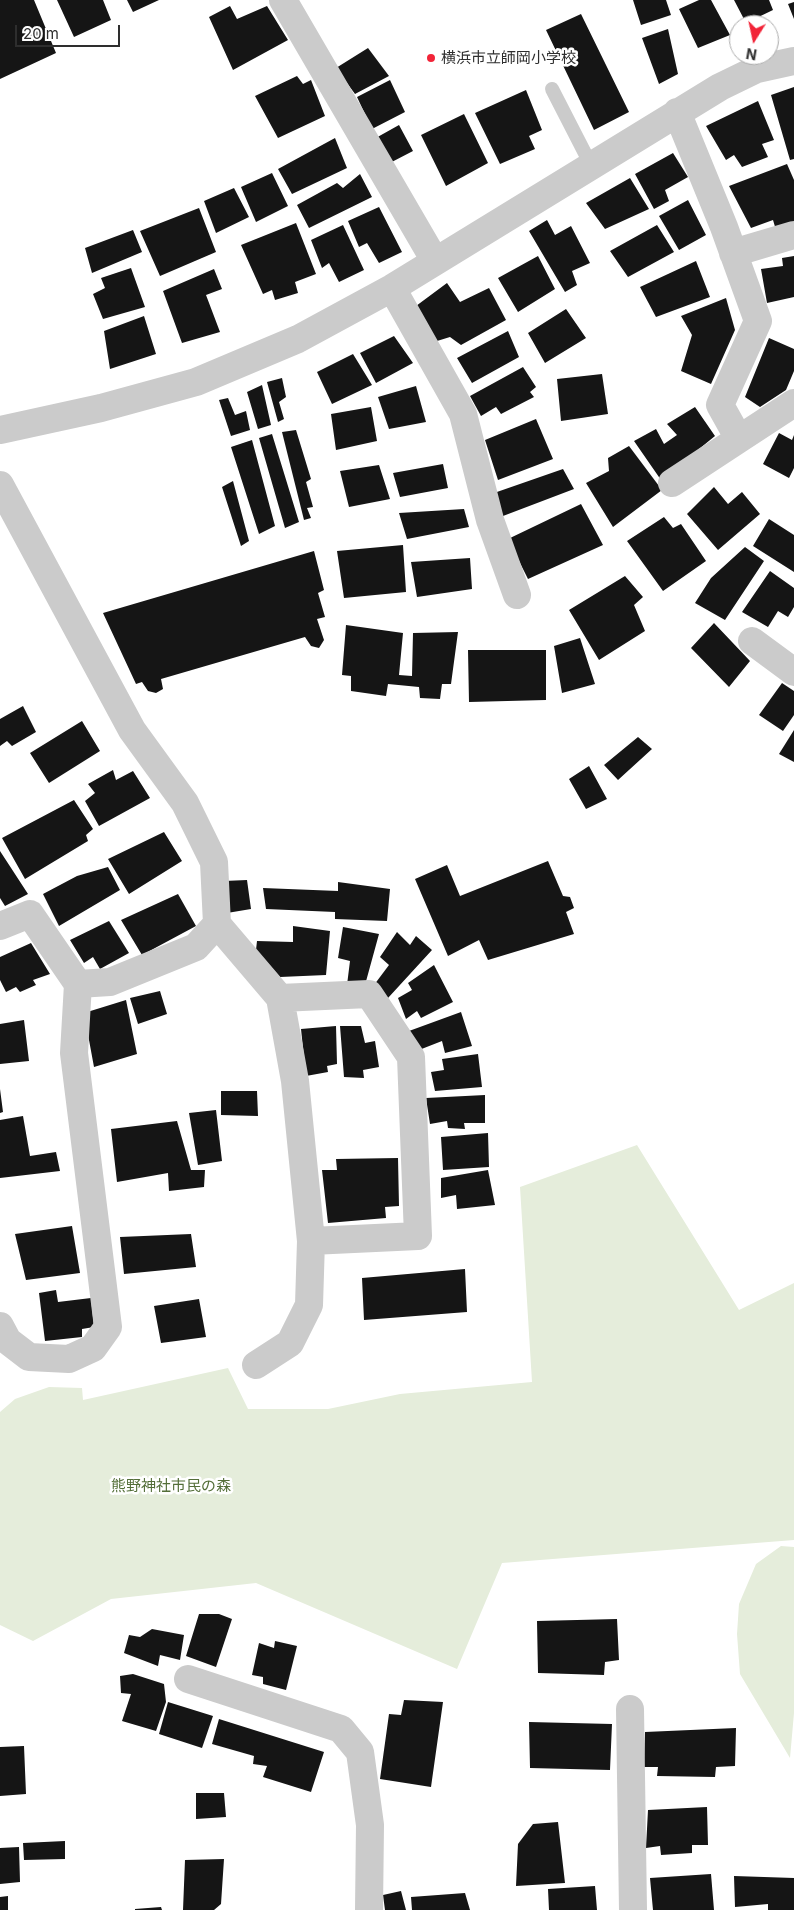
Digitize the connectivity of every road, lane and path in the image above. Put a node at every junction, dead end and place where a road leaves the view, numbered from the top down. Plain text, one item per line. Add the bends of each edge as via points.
1 (283, 0) edge
2 (794, 61) edge
3 (552, 89) dead end
4 (677, 112) junction
5 (591, 165) junction
6 (794, 235) edge
7 (733, 253) junction
8 (436, 261) junction
9 (392, 288) junction
10 (794, 403) edge
11 (0, 430) edge
12 (739, 438) junction
13 (672, 483) dead end
14 (0, 485) edge
15 (517, 595) dead end
16 (752, 641) dead end
17 (794, 672) edge
18 (217, 924) junction
19 (0, 926) edge
20 (78, 984) junction
21 (280, 998) junction
22 (311, 1241) junction
23 (0, 1326) edge
24 (256, 1365) dead end
25 (188, 1680) dead end
26 (630, 1708) dead end
27 (369, 1910) edge
28 (633, 1910) edge

1 - 8 street
2 - 4 street via 757,69 720,86
3 - 5 lane
4 - 5 street
4 - 7 street
5 - 8 street
6 - 7 street
7 - 12 street via 758,321 720,405
8 - 9 street
9 - 11 street via 298,339 196,382 101,408
9 - 15 street via 463,414 490,520
10 - 12 street
12 - 13 street
14 - 18 street via 132,730 185,802 214,862
16 - 17 street
18 - 20 street via 196,947 110,982
18 - 21 street
19 - 20 street via 30,914
20 - 23 street via 74,1053 108,1327 92,1348 69,1359 29,1357 8,1341
21 - 22 street via 295,1081
21 - 22 street via 369,994 411,1057 418,1236
22 - 24 street via 309,1305 290,1344
25 - 27 street via 341,1729 360,1752 370,1825
26 - 28 street

